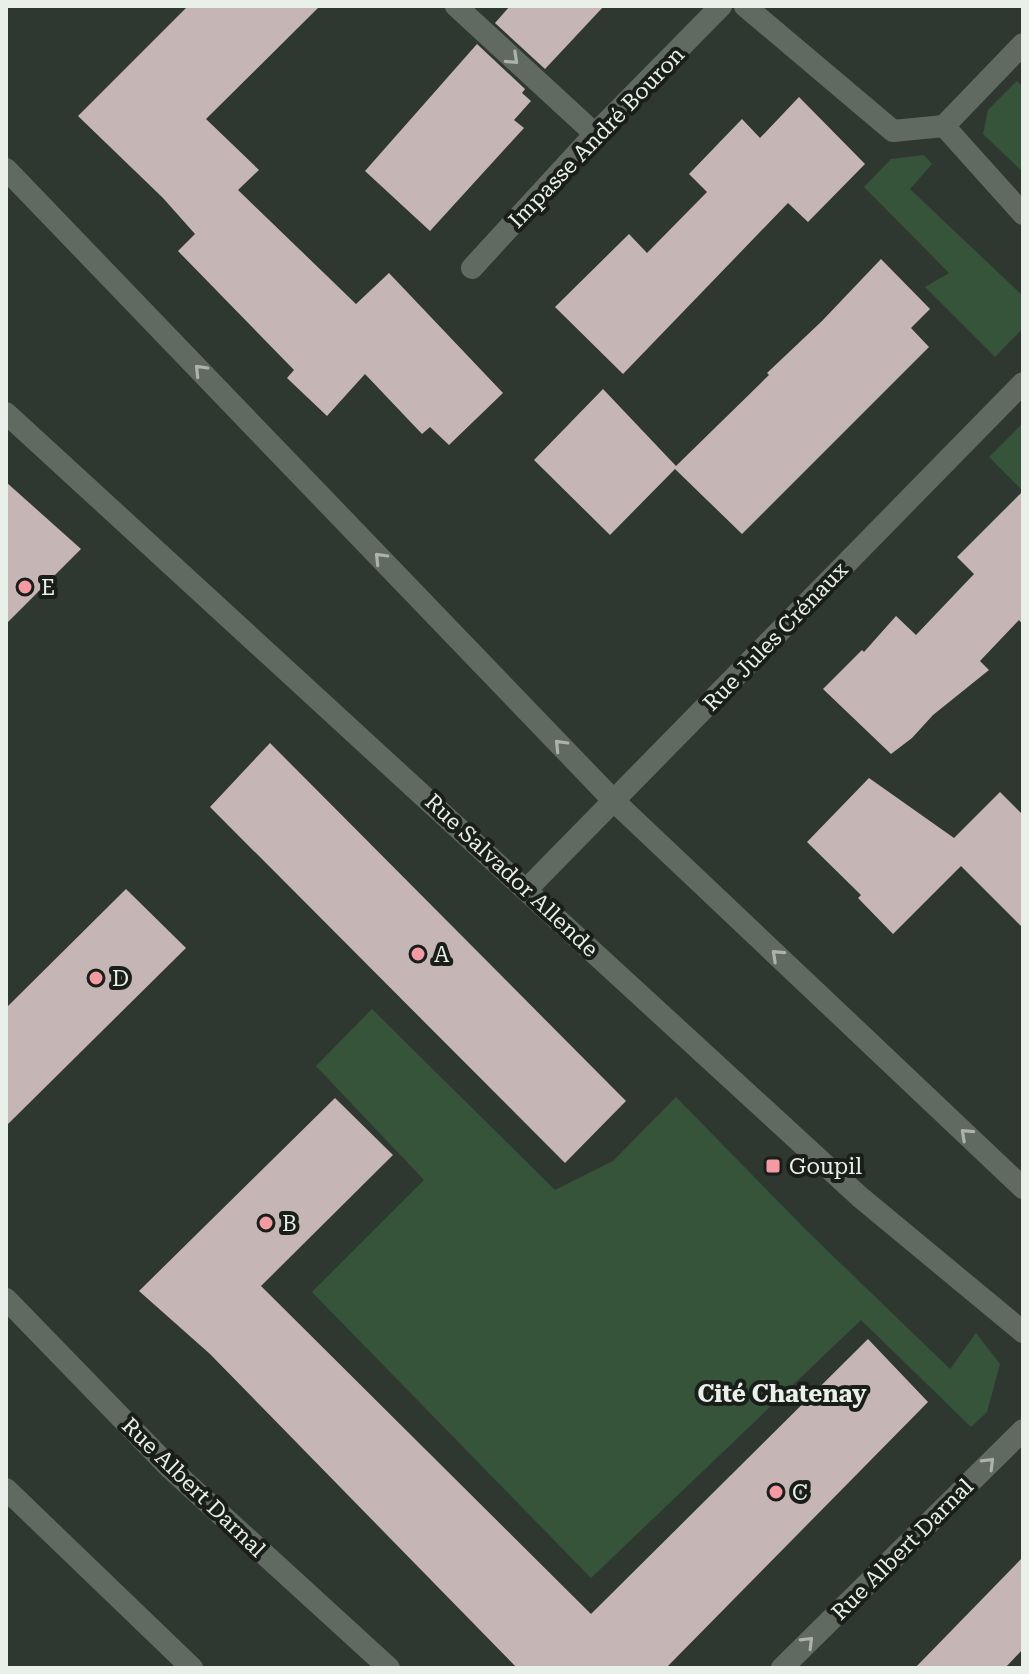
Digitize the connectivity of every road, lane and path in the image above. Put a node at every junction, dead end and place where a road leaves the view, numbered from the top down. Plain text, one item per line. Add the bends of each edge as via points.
1 (456, 6) edge
2 (721, 6) edge
3 (745, 6) edge
4 (1023, 44) edge
5 (944, 126) junction
6 (595, 134) junction
7 (6, 169) edge
8 (1023, 214) edge
9 (472, 268) dead end
10 (1023, 383) edge
11 (6, 413) edge
12 (614, 801) junction
13 (527, 889) junction
14 (1023, 1188) edge
15 (6, 1299) edge
16 (1023, 1332) edge
17 (1023, 1430) edge
18 (6, 1489) edge
19 (192, 1668) edge
20 (389, 1668) edge
21 (782, 1668) edge

1 -> 6 street
2 - 6 street, Impasse André Bouron
3 - 5 street via 893,131
4 - 5 street
5 - 8 street
6 - 9 street, Impasse André Bouron
12 -> 7 street
10 - 12 street, Rue Jules Crénaux
11 - 13 street, Rue Salvador Allende
12 - 13 street, Rue Jules Crénaux
14 -> 12 street
13 - 16 street, Rue Salvador Allende via 860,1197
15 - 20 street, Rue Albert Darnal via 171,1469
21 -> 17 street, Rue Albert Darnal
18 - 19 street

